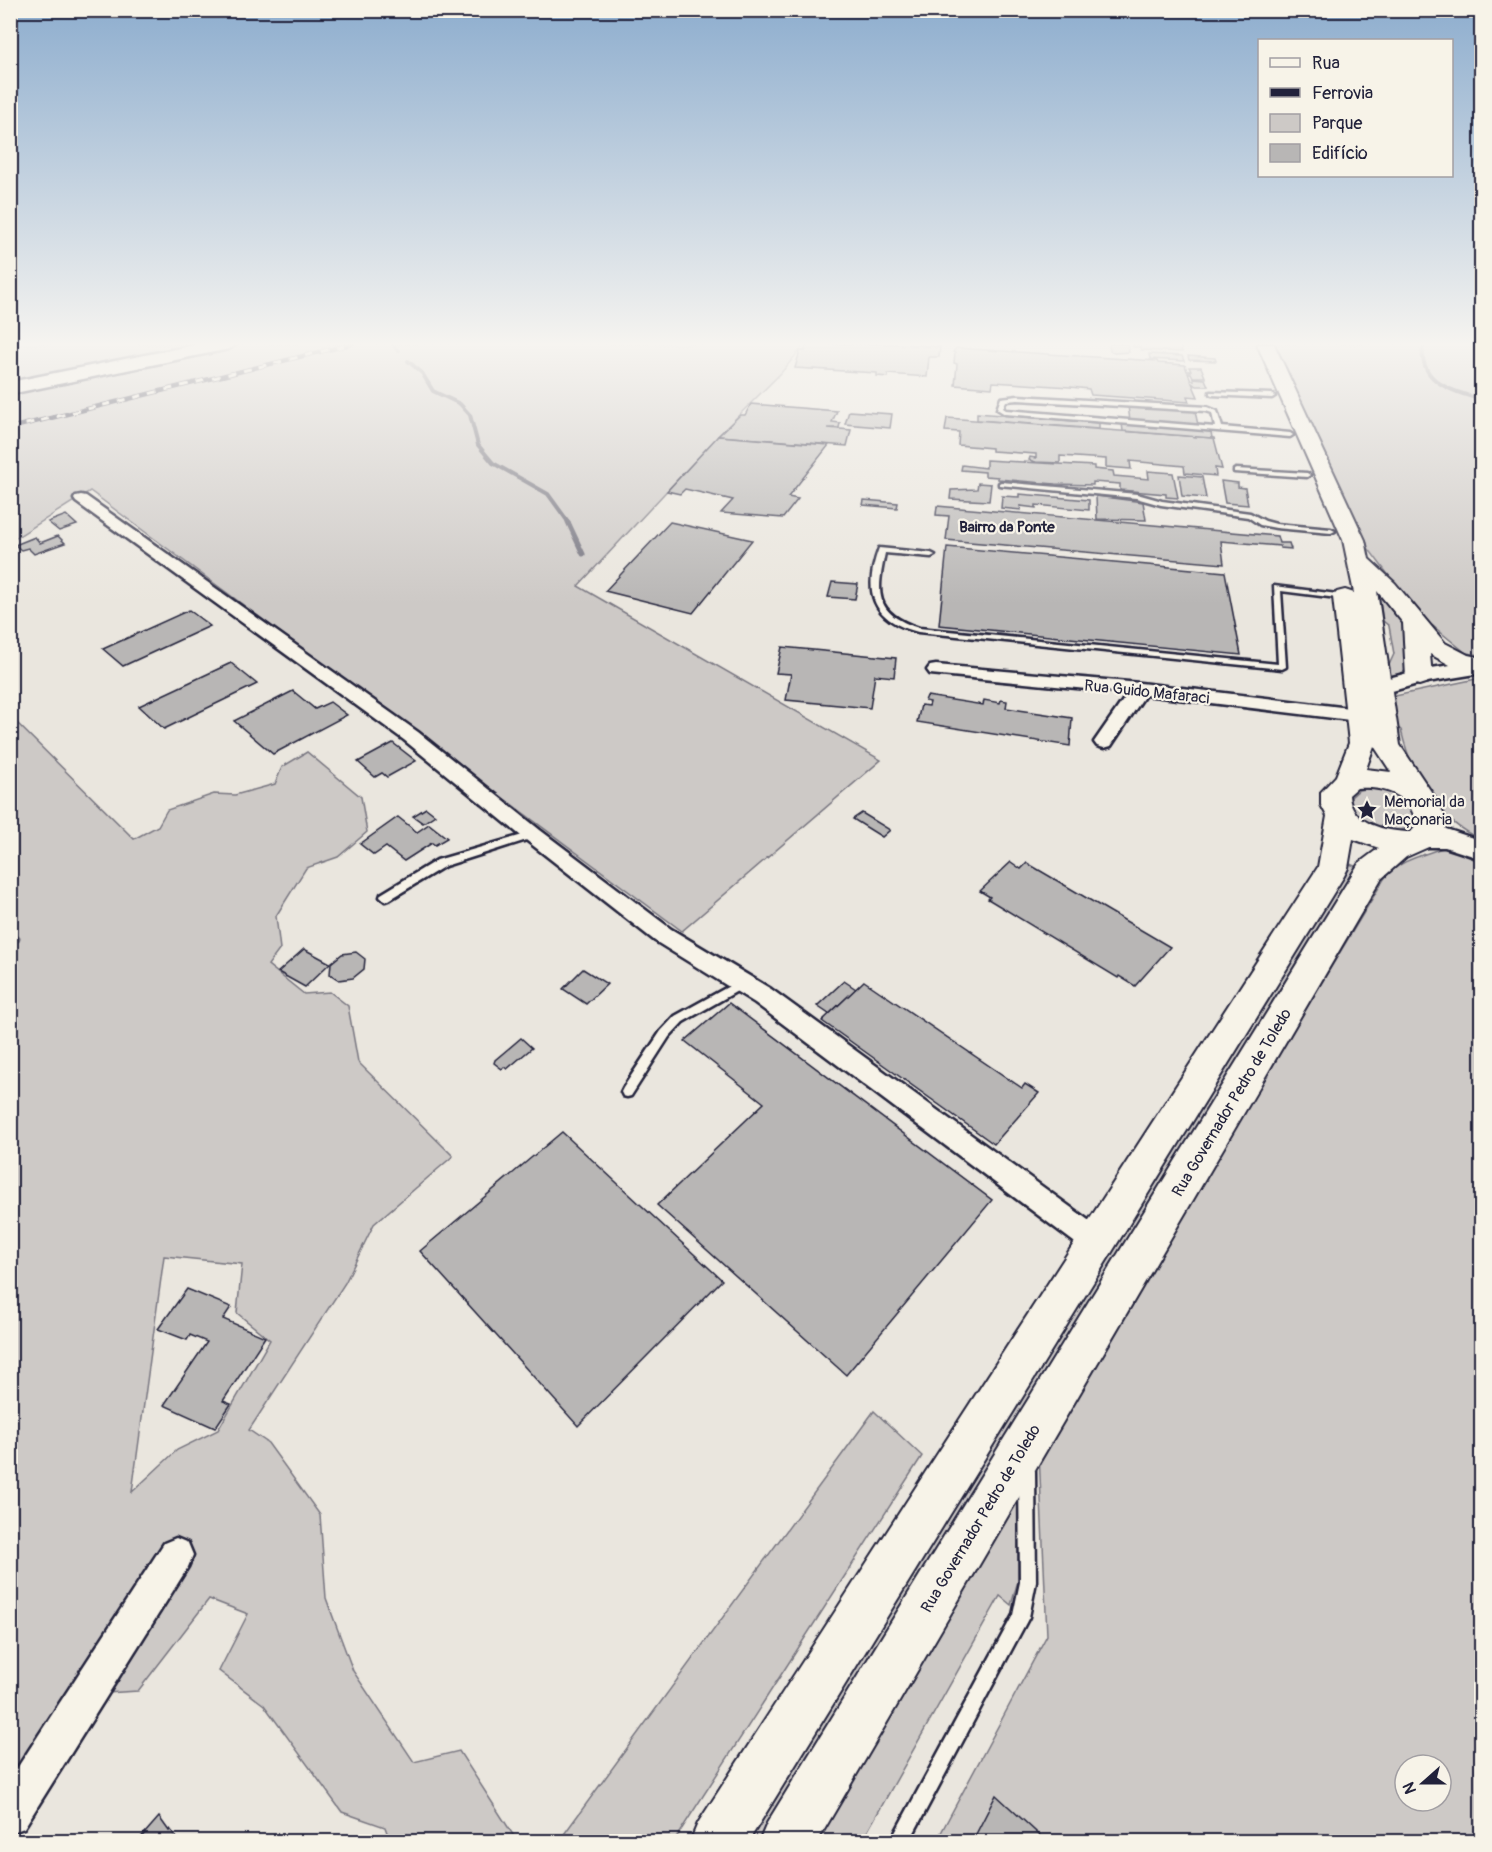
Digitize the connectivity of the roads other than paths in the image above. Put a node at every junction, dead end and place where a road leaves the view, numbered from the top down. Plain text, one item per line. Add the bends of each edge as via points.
1 (1236, 430) edge
2 (1288, 430) edge
3 (1305, 430) edge
4 (1290, 435) junction
5 (1236, 471) dead end
6 (1308, 476) junction
7 (1001, 483) dead end
8 (81, 499) dead end
9 (1331, 531) junction
10 (931, 555) dead end
11 (1360, 562) junction
12 (1345, 597) junction
13 (1415, 623) junction
14 (1482, 666) edge
15 (936, 670) dead end
16 (1419, 677) junction
17 (1378, 688) junction
18 (1140, 689) junction
19 (1358, 715) junction
20 (1104, 742) dead end
21 (1344, 798) junction
22 (1423, 823) junction
23 (533, 835) junction
24 (1482, 850) edge
25 (385, 897) dead end
26 (742, 983) junction
27 (627, 1092) dead end
28 (1096, 1242) junction
29 (1026, 1442) junction
30 (176, 1555) dead end
31 (10, 1814) edge
32 (717, 1842) edge
33 (786, 1842) edge
34 (899, 1842) edge

1 - 4 lane
2 - 4 main road
3 - 11 main road via 1345,518
4 - 6 main road
5 - 6 lane
6 - 9 main road
7 - 9 lane via 1137,496 1250,515 1276,526
8 - 23 street via 411,736
9 - 12 main road
10 - 12 lane via 882,550 874,586 889,614 918,630 1282,667 1277,588
11 - 13 main road via 1388,588
11 - 17 main road
12 - 19 main road
13 - 14 main road via 1441,652
13 - 16 main road
14 - 16 street
15 - 18 street, Rua Guido Mafaraci
16 - 17 street
17 - 22 main road via 1387,745
18 - 19 street, Rua Guido Mafaraci
18 - 20 street
19 - 21 main road via 1362,743
21 - 22 main road via 1355,828 1375,837 1393,842
21 - 22 main road via 1364,778 1391,782 1408,789
21 - 28 main road via 1333,868
22 - 24 street via 1446,838
22 - 29 main road, Rua Governador Pedro de Toledo via 1370,871
23 - 25 lane via 441,863
23 - 26 street via 663,935
26 - 27 lane via 679,1019
26 - 28 street
28 - 32 main road
29 - 33 main road, Rua Governador Pedro de Toledo
29 - 34 lane via 1028,1582 1021,1617
30 - 31 street

